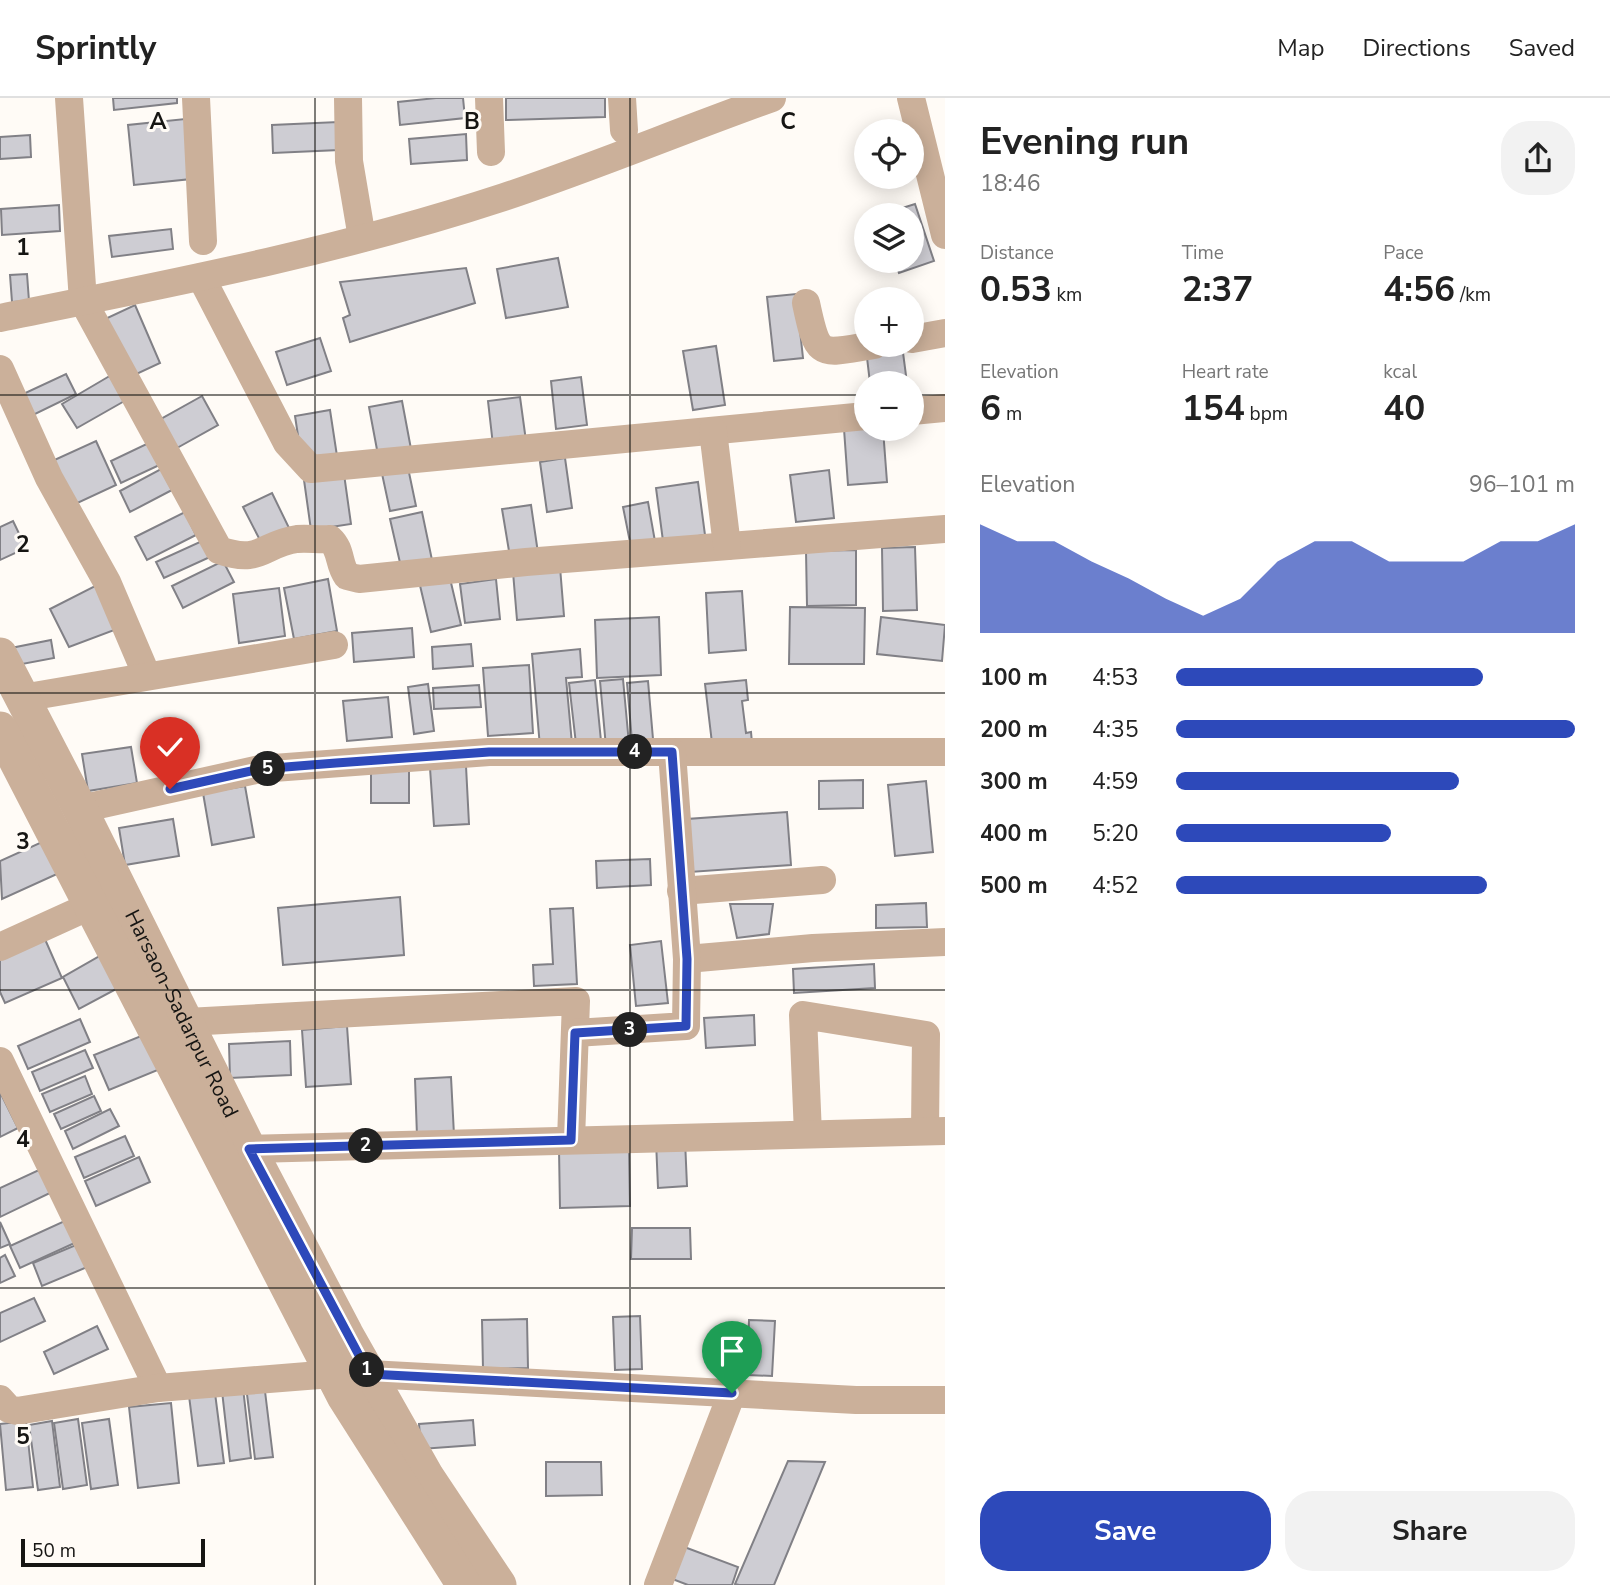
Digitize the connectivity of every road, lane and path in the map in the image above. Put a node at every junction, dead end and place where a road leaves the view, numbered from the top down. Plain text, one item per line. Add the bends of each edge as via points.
1 (69, 98) edge
2 (195, 98) edge
3 (348, 98) edge
4 (489, 98) edge
5 (622, 98) edge
6 (911, 98) edge
7 (768, 99) edge
8 (624, 130) dead end
9 (491, 152) dead end
10 (945, 234) edge
11 (362, 238) junction
12 (203, 241) dead end
13 (201, 277) junction
14 (83, 301) junction
15 (806, 303) dead end
16 (0, 318) edge
17 (945, 333) edge
18 (924, 337) edge
19 (854, 348) edge
20 (0, 369) edge
21 (945, 408) edge
22 (924, 410) edge
23 (854, 417) edge
24 (713, 430) junction
25 (945, 529) edge
26 (727, 546) junction
27 (334, 645) dead end
28 (0, 655) edge
29 (147, 676) junction
30 (22, 698) junction
31 (0, 729) edge
32 (672, 752) junction
33 (945, 752) edge
34 (80, 809) junction
35 (822, 880) dead end
36 (681, 891) junction
37 (90, 906) junction
38 (945, 943) edge
39 (0, 947) edge
40 (687, 959) junction
41 (187, 1022) junction
42 (575, 1033) junction
43 (0, 1061) edge
44 (935, 1130) edge
45 (808, 1134) junction
46 (571, 1140) junction
47 (249, 1149) junction
48 (332, 1374) junction
49 (369, 1374) junction
50 (159, 1388) junction
51 (732, 1393) junction
52 (0, 1399) edge
53 (945, 1400) edge
54 (464, 1585) edge
55 (499, 1585) edge
56 (658, 1585) edge

1 - 14 street
2 - 12 street
3 - 11 street via 349,161
4 - 9 street
5 - 8 street
6 - 10 street
7 - 11 street via 504,197
11 - 13 street
13 - 14 street
13 - 24 street via 287,443 311,469
14 - 16 street
14 - 26 street via 219,550 238,558 296,539 330,539 338,546 343,571 359,579
15 - 19 street via 814,340 821,349
17 - 18 street
20 - 29 street via 49,478 107,582
21 - 22 street
23 - 24 street
24 - 26 street
25 - 26 street
27 - 29 street
28 - 30 street, Harsaon-Sadarpur Road
29 - 30 street
30 - 34 street, Harsaon-Sadarpur Road
31 - 37 street, Harsaon-Sadarpur Road
32 - 33 street
32 - 34 street via 489,752 260,769
32 - 36 street
34 - 41 street, Harsaon-Sadarpur Road
35 - 36 street
36 - 40 street
37 - 39 street
37 - 48 street, Harsaon-Sadarpur Road
38 - 40 street
40 - 42 street via 686,1026
41 - 42 street via 576,1001
41 - 47 street, Harsaon-Sadarpur Road
42 - 46 street
43 - 50 street
44 - 45 street
44 - 45 street via 926,1035 803,1015
45 - 46 street
46 - 47 street
47 - 49 street, Harsaon-Sadarpur Road
48 - 50 street
48 - 54 street, Harsaon-Sadarpur Road
49 - 51 street
49 - 55 street, Harsaon-Sadarpur Road via 427,1477
50 - 52 street via 17,1411
51 - 53 street
51 - 56 street

